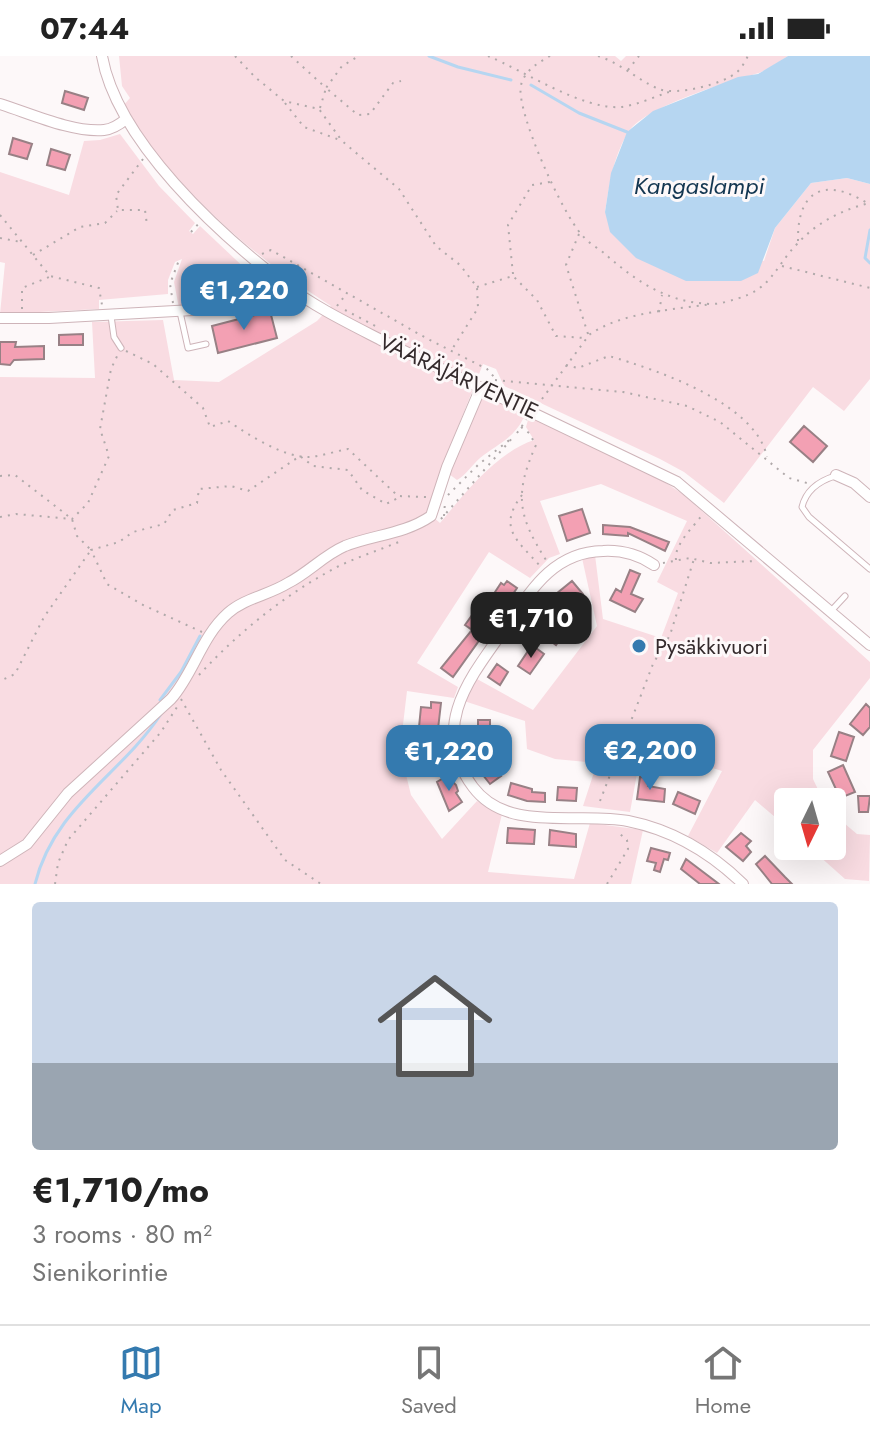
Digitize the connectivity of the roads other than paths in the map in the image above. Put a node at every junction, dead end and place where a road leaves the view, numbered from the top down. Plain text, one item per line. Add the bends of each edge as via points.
1 (102, 56) edge
2 (0, 104) edge
3 (126, 119) junction
4 (274, 275) junction
5 (177, 312) junction
6 (108, 315) junction
7 (0, 318) edge
8 (206, 344) dead end
9 (121, 348) road end
10 (486, 389) junction
11 (836, 475) joint
12 (870, 497) edge
13 (654, 565) road end
14 (870, 569) edge
15 (845, 596) dead end
16 (831, 611) junction
17 (870, 645) edge
18 (0, 861) edge
19 (743, 884) edge

1 - 3 street, VÄÄRÄJÄRVENTIE
2 - 3 street via 96,130
3 - 4 street, VÄÄRÄJÄRVENTIE via 199,208
4 - 5 street via 246,300
4 - 10 street, VÄÄRÄJÄRVENTIE via 336,317
5 - 6 street
5 - 8 lane via 188,348
6 - 7 street
6 - 9 lane
10 - 16 street, VÄÄRÄJÄRVENTIE via 677,482
10 - 18 street via 447,467 431,516 345,547 226,615 209,635 179,695 68,793 27,844
11 - 12 street
11 - 14 lane via 821,480 802,507
13 - 19 street via 636,555 599,551 569,557 537,581 457,704 453,727 460,766 474,789 501,809 517,815 643,824 692,844
15 - 16 lane
16 - 17 street, VÄÄRÄJÄRVENTIE

